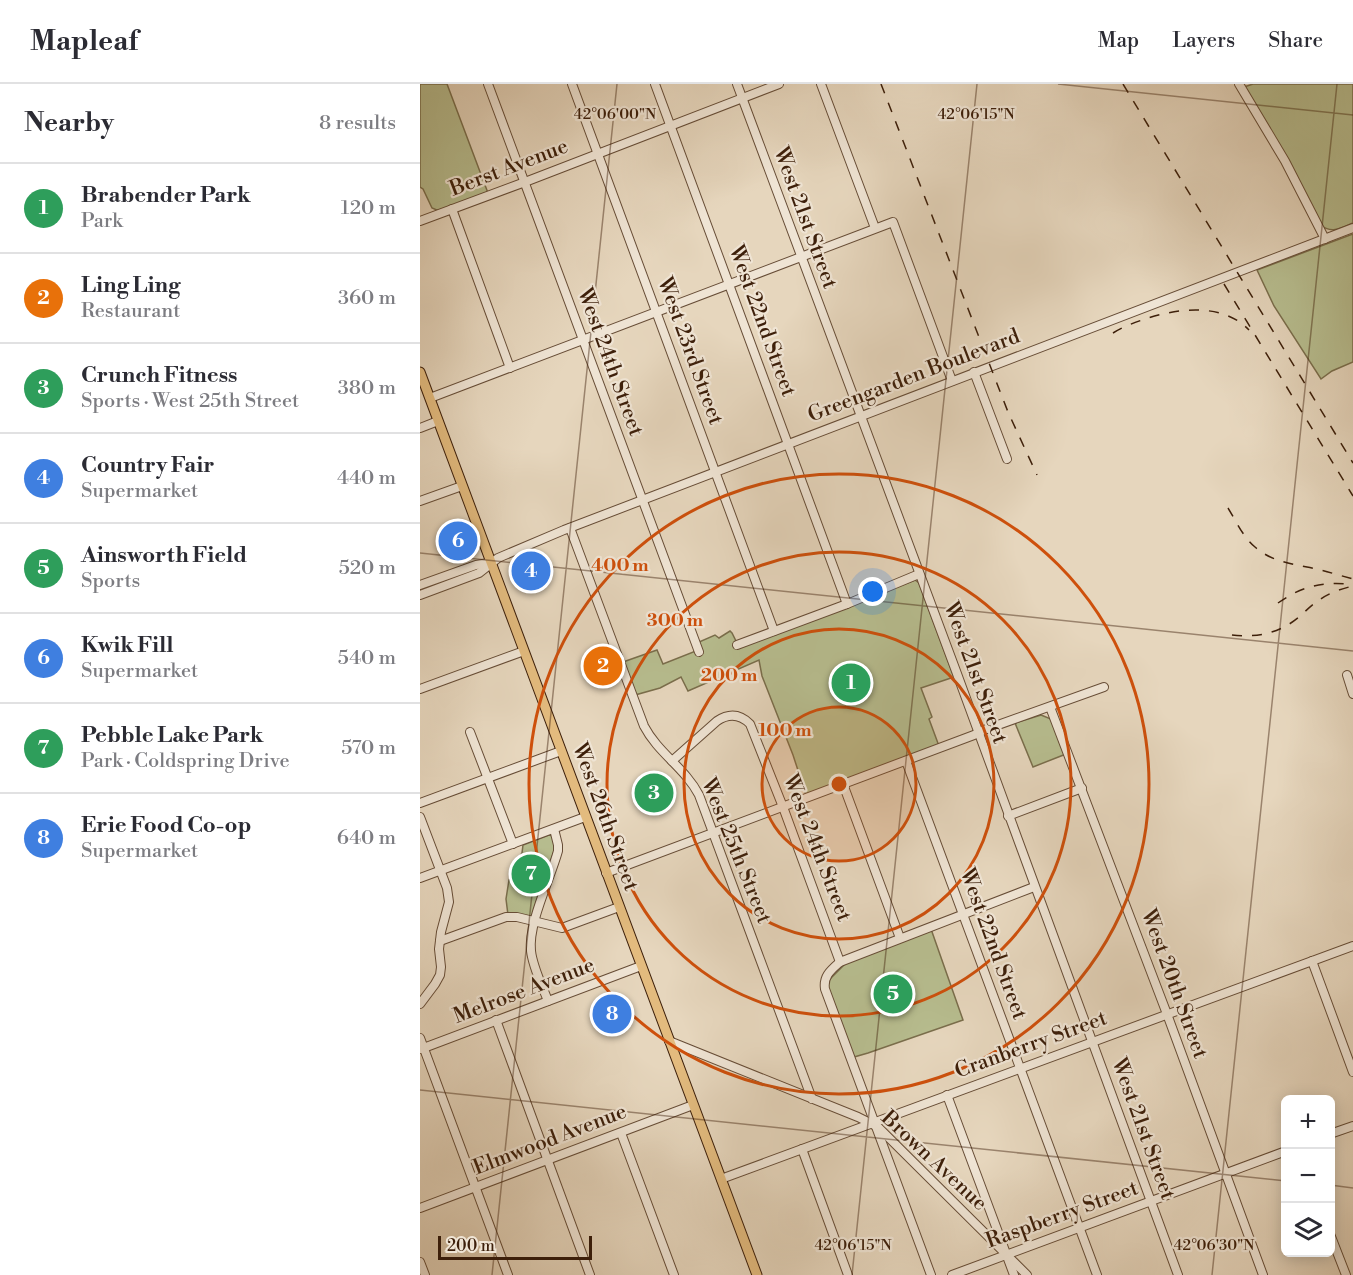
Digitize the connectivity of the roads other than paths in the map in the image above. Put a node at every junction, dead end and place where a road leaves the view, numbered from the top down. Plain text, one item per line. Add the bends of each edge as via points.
1 (488, 84) edge
2 (572, 84) edge
3 (655, 84) edge
4 (737, 84) edge
5 (779, 84) edge
6 (821, 84) edge
7 (1239, 84) edge
8 (742, 98) junction
9 (671, 125) junction
10 (597, 153) junction
11 (525, 182) junction
12 (452, 208) junction
13 (420, 221) edge
14 (875, 228) junction
15 (1353, 228) edge
16 (1325, 238) junction
17 (800, 257) junction
18 (729, 284) junction
19 (656, 312) junction
20 (583, 340) junction
21 (510, 368) junction
22 (420, 372) edge
23 (974, 372) junction
24 (952, 381) junction
25 (430, 398) junction
26 (860, 416) junction
27 (438, 421) junction
28 (420, 428) edge
29 (788, 444) junction
30 (1007, 459) dead end
31 (715, 472) junction
32 (462, 486) junction
33 (642, 500) junction
34 (420, 501) edge
35 (570, 528) junction
36 (491, 563) junction
37 (919, 574) junction
38 (420, 585) edge
39 (420, 595) edge
40 (847, 604) junction
41 (774, 631) junction
42 (738, 645) dead end
43 (524, 651) junction
44 (699, 652) dead end
45 (1347, 675) dead end
46 (1104, 687) dead end
47 (420, 689) edge
48 (1353, 694) edge
49 (1050, 707) junction
50 (470, 732) dead end
51 (978, 733) junction
52 (561, 751) junction
53 (672, 761) junction
54 (906, 761) junction
55 (488, 778) junction
56 (843, 784) junction
57 (1082, 788) junction
58 (420, 803) edge
59 (783, 807) junction
60 (1008, 816) junction
61 (585, 817) junction
62 (420, 818) edge
63 (554, 829) junction
64 (713, 833) junction
65 (513, 844) junction
66 (440, 870) junction
67 (606, 873) junction
68 (420, 878) edge
69 (1034, 887) junction
70 (619, 907) junction
71 (963, 914) junction
72 (535, 921) junction
73 (900, 938) junction
74 (440, 941) junction
75 (1353, 945) edge
76 (1312, 961) junction
77 (840, 962) junction
78 (641, 966) junction
79 (548, 1001) junction
80 (420, 1004) edge
81 (1167, 1014) junction
82 (496, 1020) junction
83 (420, 1038) edge
84 (669, 1041) junction
85 (1091, 1041) junction
86 (422, 1048) edge
87 (1020, 1068) junction
88 (1353, 1072) edge
89 (947, 1095) junction
90 (812, 1099) junction
91 (693, 1105) junction
92 (873, 1124) junction
93 (1353, 1126) edge
94 (1335, 1132) edge
95 (621, 1133) junction
96 (802, 1149) junction
97 (1281, 1153) edge
98 (548, 1160) junction
99 (1225, 1174) junction
100 (721, 1179) junction
101 (476, 1187) junction
102 (1150, 1201) junction
103 (421, 1206) edge
104 (1079, 1228) junction
105 (1335, 1247) edge
106 (1006, 1255) junction
107 (420, 1262) edge
108 (425, 1275) edge
109 (508, 1275) edge
110 (590, 1275) edge
111 (674, 1275) edge
112 (757, 1275) edge
113 (848, 1275) edge
114 (931, 1275) edge
115 (952, 1275) edge
116 (1014, 1275) edge
117 (1027, 1275) edge
118 (1097, 1275) edge
119 (1178, 1275) edge
120 (1263, 1275) edge
121 (1346, 1275) edge

1 - 11 street, West 24th Street
2 - 10 street, West 23rd Street
3 - 9 street, West 22nd Street
4 - 8 street, West 21st Street
5 - 8 street, Berst Avenue
6 - 14 street
7 - 16 street via 1285,160
8 - 9 street, Berst Avenue
8 - 17 street, West 21st Street
9 - 10 street, Berst Avenue
9 - 18 street, West 22nd Street
10 - 11 street, Berst Avenue
10 - 19 street, West 23rd Street
11 - 12 street, Berst Avenue
11 - 20 street, West 24th Street
12 - 13 street, Berst Avenue
12 - 21 street
14 - 17 street
14 - 24 street via 893,222
15 - 16 street, Greengarden Boulevard
16 - 23 street, Greengarden Boulevard
17 - 18 street
17 - 26 street, West 21st Street
18 - 19 street
18 - 29 street, West 22nd Street
19 - 20 street
19 - 31 street, West 23rd Street
20 - 21 street
20 - 33 street, West 24th Street
21 - 25 street
22 - 25 main road, West 26th Street
23 - 24 street, Greengarden Boulevard
23 - 30 street
24 - 26 street, Greengarden Boulevard
25 - 27 main road, West 26th Street
26 - 29 street, Greengarden Boulevard
26 - 37 street, West 21st Street
27 - 28 street
27 - 32 main road, West 26th Street
29 - 31 street, Greengarden Boulevard
29 - 40 street, West 22nd Street
31 - 33 street, Greengarden Boulevard
31 - 41 street, West 23rd Street
32 - 34 street
32 - 36 main road, West 26th Street
33 - 35 street, Greengarden Boulevard
33 - 44 street, West 24th Street
35 - 36 street, Greengarden Boulevard
35 - 53 street, West 25th Street via 644,726
36 - 38 street, Greengarden Boulevard
36 - 39 street, Greengarden Boulevard via 479,573
36 - 43 main road, West 26th Street
37 - 40 street
37 - 51 street, West 21st Street
40 - 41 street
41 - 42 street
43 - 47 street
43 - 52 main road, West 26th Street
45 - 48 street
46 - 49 street
49 - 51 street
49 - 57 street, West 20th Street
50 - 55 street
51 - 54 street
51 - 60 street, West 21st Street
52 - 55 street
52 - 61 main road, West 26th Street
53 - 59 street, West 24th Street via 717,721 728,716 741,717 752,728
53 - 64 street, West 25th Street via 696,789
54 - 56 street
54 - 71 street, West 22nd Street
55 - 58 street
55 - 65 street
56 - 59 street
56 - 73 street
57 - 60 street
57 - 81 street, West 20th Street
59 - 64 street
59 - 77 street, West 24th Street
60 - 69 street, West 21st Street
61 - 63 street
61 - 67 main road, West 26th Street
62 - 66 street
63 - 65 street
63 - 72 street via 558,851
64 - 67 street
64 - 90 street, West 25th Street
65 - 66 street
66 - 68 street
66 - 74 street via 449,902
67 - 70 main road, West 26th Street
69 - 71 street
69 - 85 street, West 21st Street
70 - 72 street via 561,928
70 - 78 main road, West 26th Street
71 - 73 street
71 - 87 street, West 22nd Street
72 - 74 street via 506,917
72 - 79 street via 531,952
73 - 77 street
74 - 80 street via 440,975
75 - 76 street, Cranberry Street
76 - 81 street, Cranberry Street
76 - 88 street
77 - 92 street via 824,981 825,989
78 - 79 street, Melrose Avenue
78 - 84 main road, West 26th Street
79 - 82 street, Melrose Avenue
81 - 85 street, Cranberry Street
81 - 99 street, West 20th Street
82 - 86 street, Melrose Avenue
82 - 98 street
83 - 86 street
84 - 90 street, Brown Avenue
84 - 91 main road, West 26th Street
85 - 87 street, Cranberry Street
85 - 102 street, West 21st Street
86 - 101 street
87 - 89 street, Cranberry Street
87 - 104 street, West 22nd Street
89 - 92 street, Cranberry Street
89 - 106 street
90 - 92 street, Brown Avenue
91 - 95 street, Elmwood Avenue
91 - 100 main road, West 26th Street
92 - 96 street, Cranberry Street
92 - 106 street, Brown Avenue
92 - 114 street
93 - 94 street
95 - 98 street, Elmwood Avenue
95 - 111 street
96 - 100 street, Cranberry Street
96 - 113 street
97 - 99 street, Raspberry Street
98 - 101 street, Elmwood Avenue
98 - 110 street
99 - 102 street, Raspberry Street
99 - 120 street, West 20th Street
100 - 112 main road, West 26th Street
101 - 103 street, Elmwood Avenue
101 - 109 street
102 - 104 street, Raspberry Street
102 - 119 street, West 21st Street
104 - 106 street, Raspberry Street
104 - 118 street, West 22nd Street
105 - 121 street
106 - 115 street, Raspberry Street
106 - 116 street
106 - 117 street, Brown Avenue
107 - 108 street

